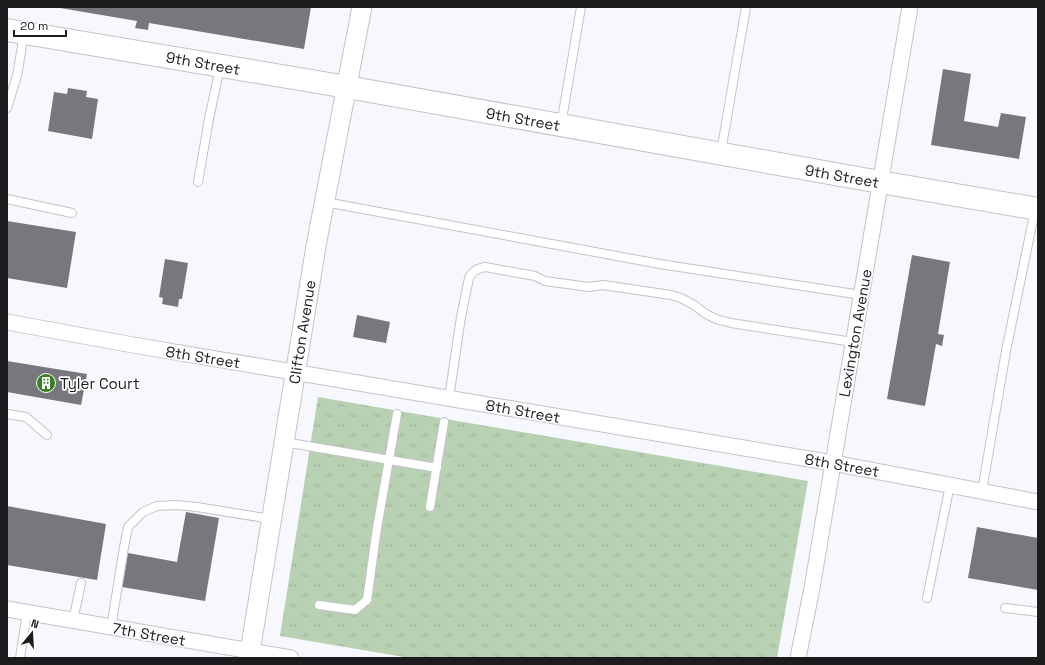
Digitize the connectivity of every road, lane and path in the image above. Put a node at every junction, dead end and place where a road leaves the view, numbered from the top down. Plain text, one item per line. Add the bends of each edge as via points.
1 (362, 7) edge
2 (581, 7) edge
3 (746, 7) edge
4 (910, 7) edge
5 (16, 31) edge
6 (220, 66) junction
7 (347, 87) junction
8 (7, 108) edge
9 (561, 126) junction
10 (720, 154) junction
11 (198, 182) dead end
12 (880, 182) junction
13 (7, 199) edge
14 (325, 202) junction
15 (1036, 209) edge
16 (72, 213) dead end
17 (861, 295) junction
18 (7, 322) edge
19 (853, 342) junction
20 (295, 372) junction
21 (449, 398) junction
22 (7, 414) edge
23 (397, 414) dead end
24 (444, 422) dead end
25 (47, 435) dead end
26 (283, 442) junction
27 (389, 460) junction
28 (833, 463) junction
29 (437, 468) junction
30 (950, 485) junction
31 (982, 491) junction
32 (1038, 502) edge
33 (430, 507) dead end
34 (271, 519) junction
35 (81, 583) dead end
36 (927, 598) dead end
37 (319, 605) dead end
38 (1005, 608) dead end
39 (7, 609) edge
40 (27, 612) junction
41 (1038, 612) edge
42 (73, 621) junction
43 (111, 628) junction
44 (249, 654) edge
45 (20, 658) edge
46 (290, 658) edge
47 (798, 658) edge

1 - 7 street, Clifton Avenue
2 - 9 lane
3 - 10 lane
4 - 12 street, Lexington Avenue
5 - 6 main road, 9th Street
5 - 8 lane via 17,76
6 - 7 main road, 9th Street
6 - 11 lane
7 - 9 main road, 9th Street
7 - 14 street, Clifton Avenue
9 - 10 main road, 9th Street
10 - 12 main road, 9th Street
12 - 15 main road, 9th Street
12 - 17 street, Lexington Avenue
13 - 16 lane
14 - 17 lane via 660,264
14 - 20 street, Clifton Avenue
15 - 31 lane via 1006,351
17 - 19 street, Lexington Avenue
18 - 20 street, 8th Street
19 - 21 lane via 730,323 716,319 681,298 671,295 603,285 588,287 545,281 535,276 492,269 477,269 469,278
19 - 28 street, Lexington Avenue
20 - 21 street, 8th Street
20 - 26 street, Clifton Avenue
21 - 28 street, 8th Street
22 - 25 lane via 26,417
23 - 27 lane
24 - 29 lane
26 - 27 lane
26 - 34 street, Clifton Avenue
27 - 29 lane
27 - 37 lane via 367,600 355,610
28 - 30 street, 8th Street
28 - 47 street, Lexington Avenue
29 - 33 lane
30 - 31 street, 8th Street
30 - 36 lane
31 - 32 street, 8th Street
34 - 43 lane via 177,505 156,506 143,512 128,527
34 - 44 street, Clifton Avenue
35 - 42 lane
38 - 41 lane
39 - 40 street, 7th Street
40 - 42 street, 7th Street
40 - 45 lane
42 - 43 street, 7th Street
43 - 44 street, 7th Street
44 - 46 street, 7th Street

